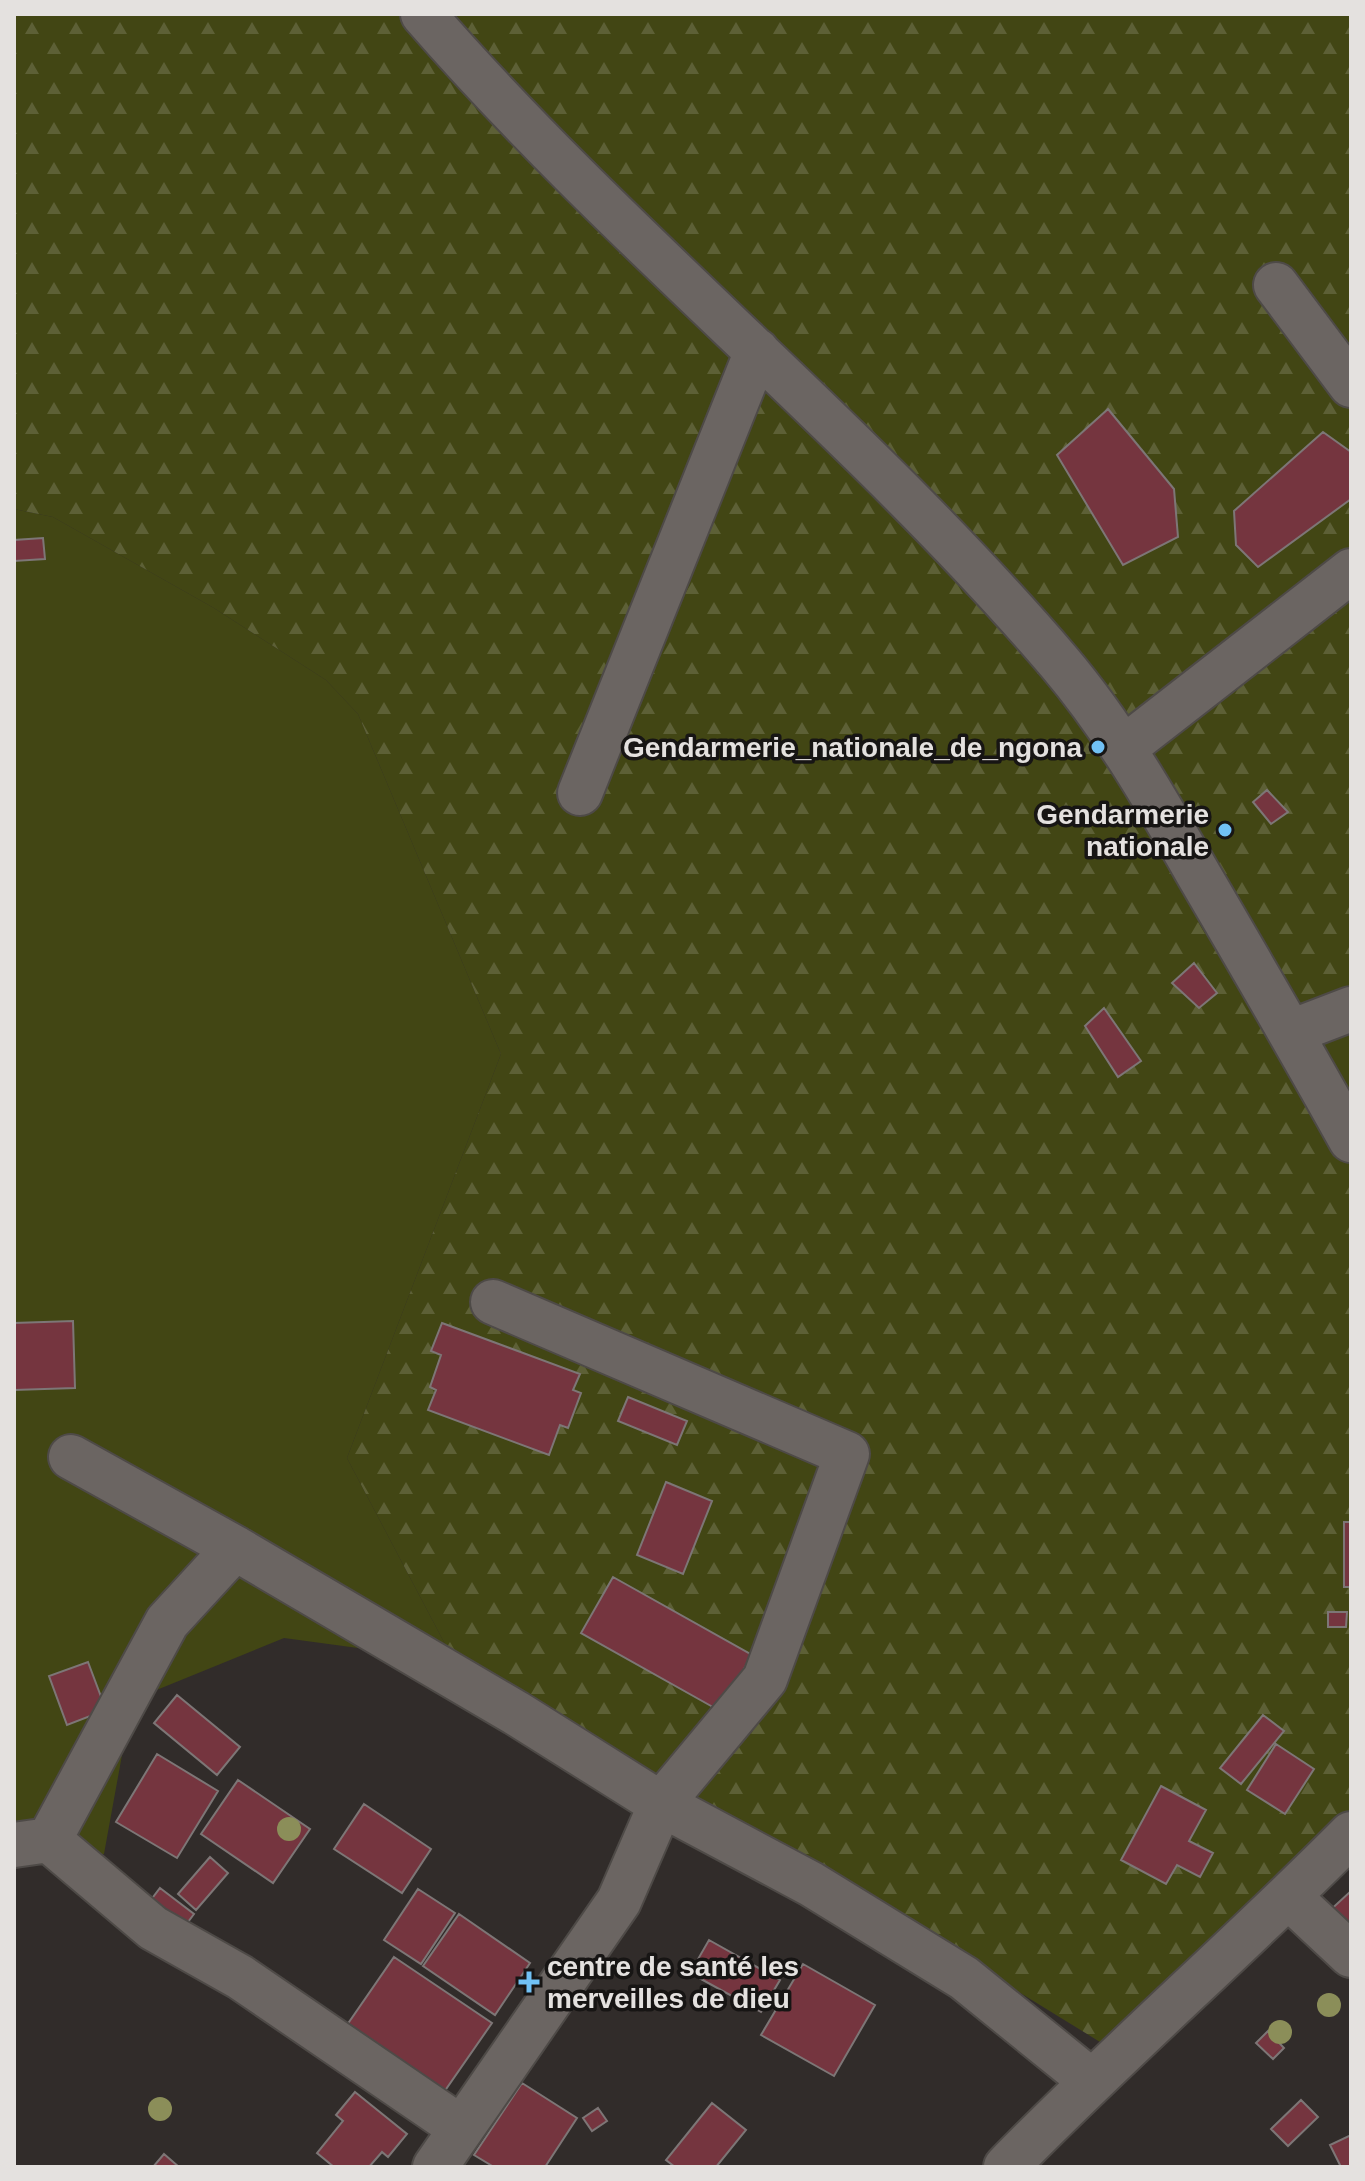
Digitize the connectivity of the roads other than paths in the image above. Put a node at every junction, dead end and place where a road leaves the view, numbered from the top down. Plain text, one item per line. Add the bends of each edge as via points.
1 (423, 14) edge
2 (1276, 285) dead end
3 (757, 351) junction
4 (1351, 385) edge
5 (1351, 571) edge
6 (1125, 747) junction
7 (580, 793) dead end
8 (1351, 1009) edge
9 (1291, 1032) junction
10 (1351, 1140) edge
11 (493, 1302) dead end
12 (71, 1457) dead end
13 (235, 1548) junction
14 (661, 1804) junction
15 (1351, 1834) edge
16 (32, 1843) edge
17 (1289, 1897) junction
18 (1351, 1955) edge
19 (1090, 2080) junction
20 (461, 2128) junction
21 (435, 2167) edge
22 (1006, 2167) edge

1 - 3 street via 542,143
2 - 4 street
3 - 6 street via 966,561 1059,662
3 - 7 street
5 - 6 street
6 - 9 street
8 - 9 street
9 - 10 street
11 - 14 street via 847,1454 765,1679
12 - 13 street
13 - 14 street
13 - 16 street via 167,1622
14 - 19 street via 811,1884 964,1978
14 - 20 street via 619,1901
15 - 17 street
16 - 20 street
17 - 18 street
17 - 19 street
19 - 22 street
20 - 21 street

